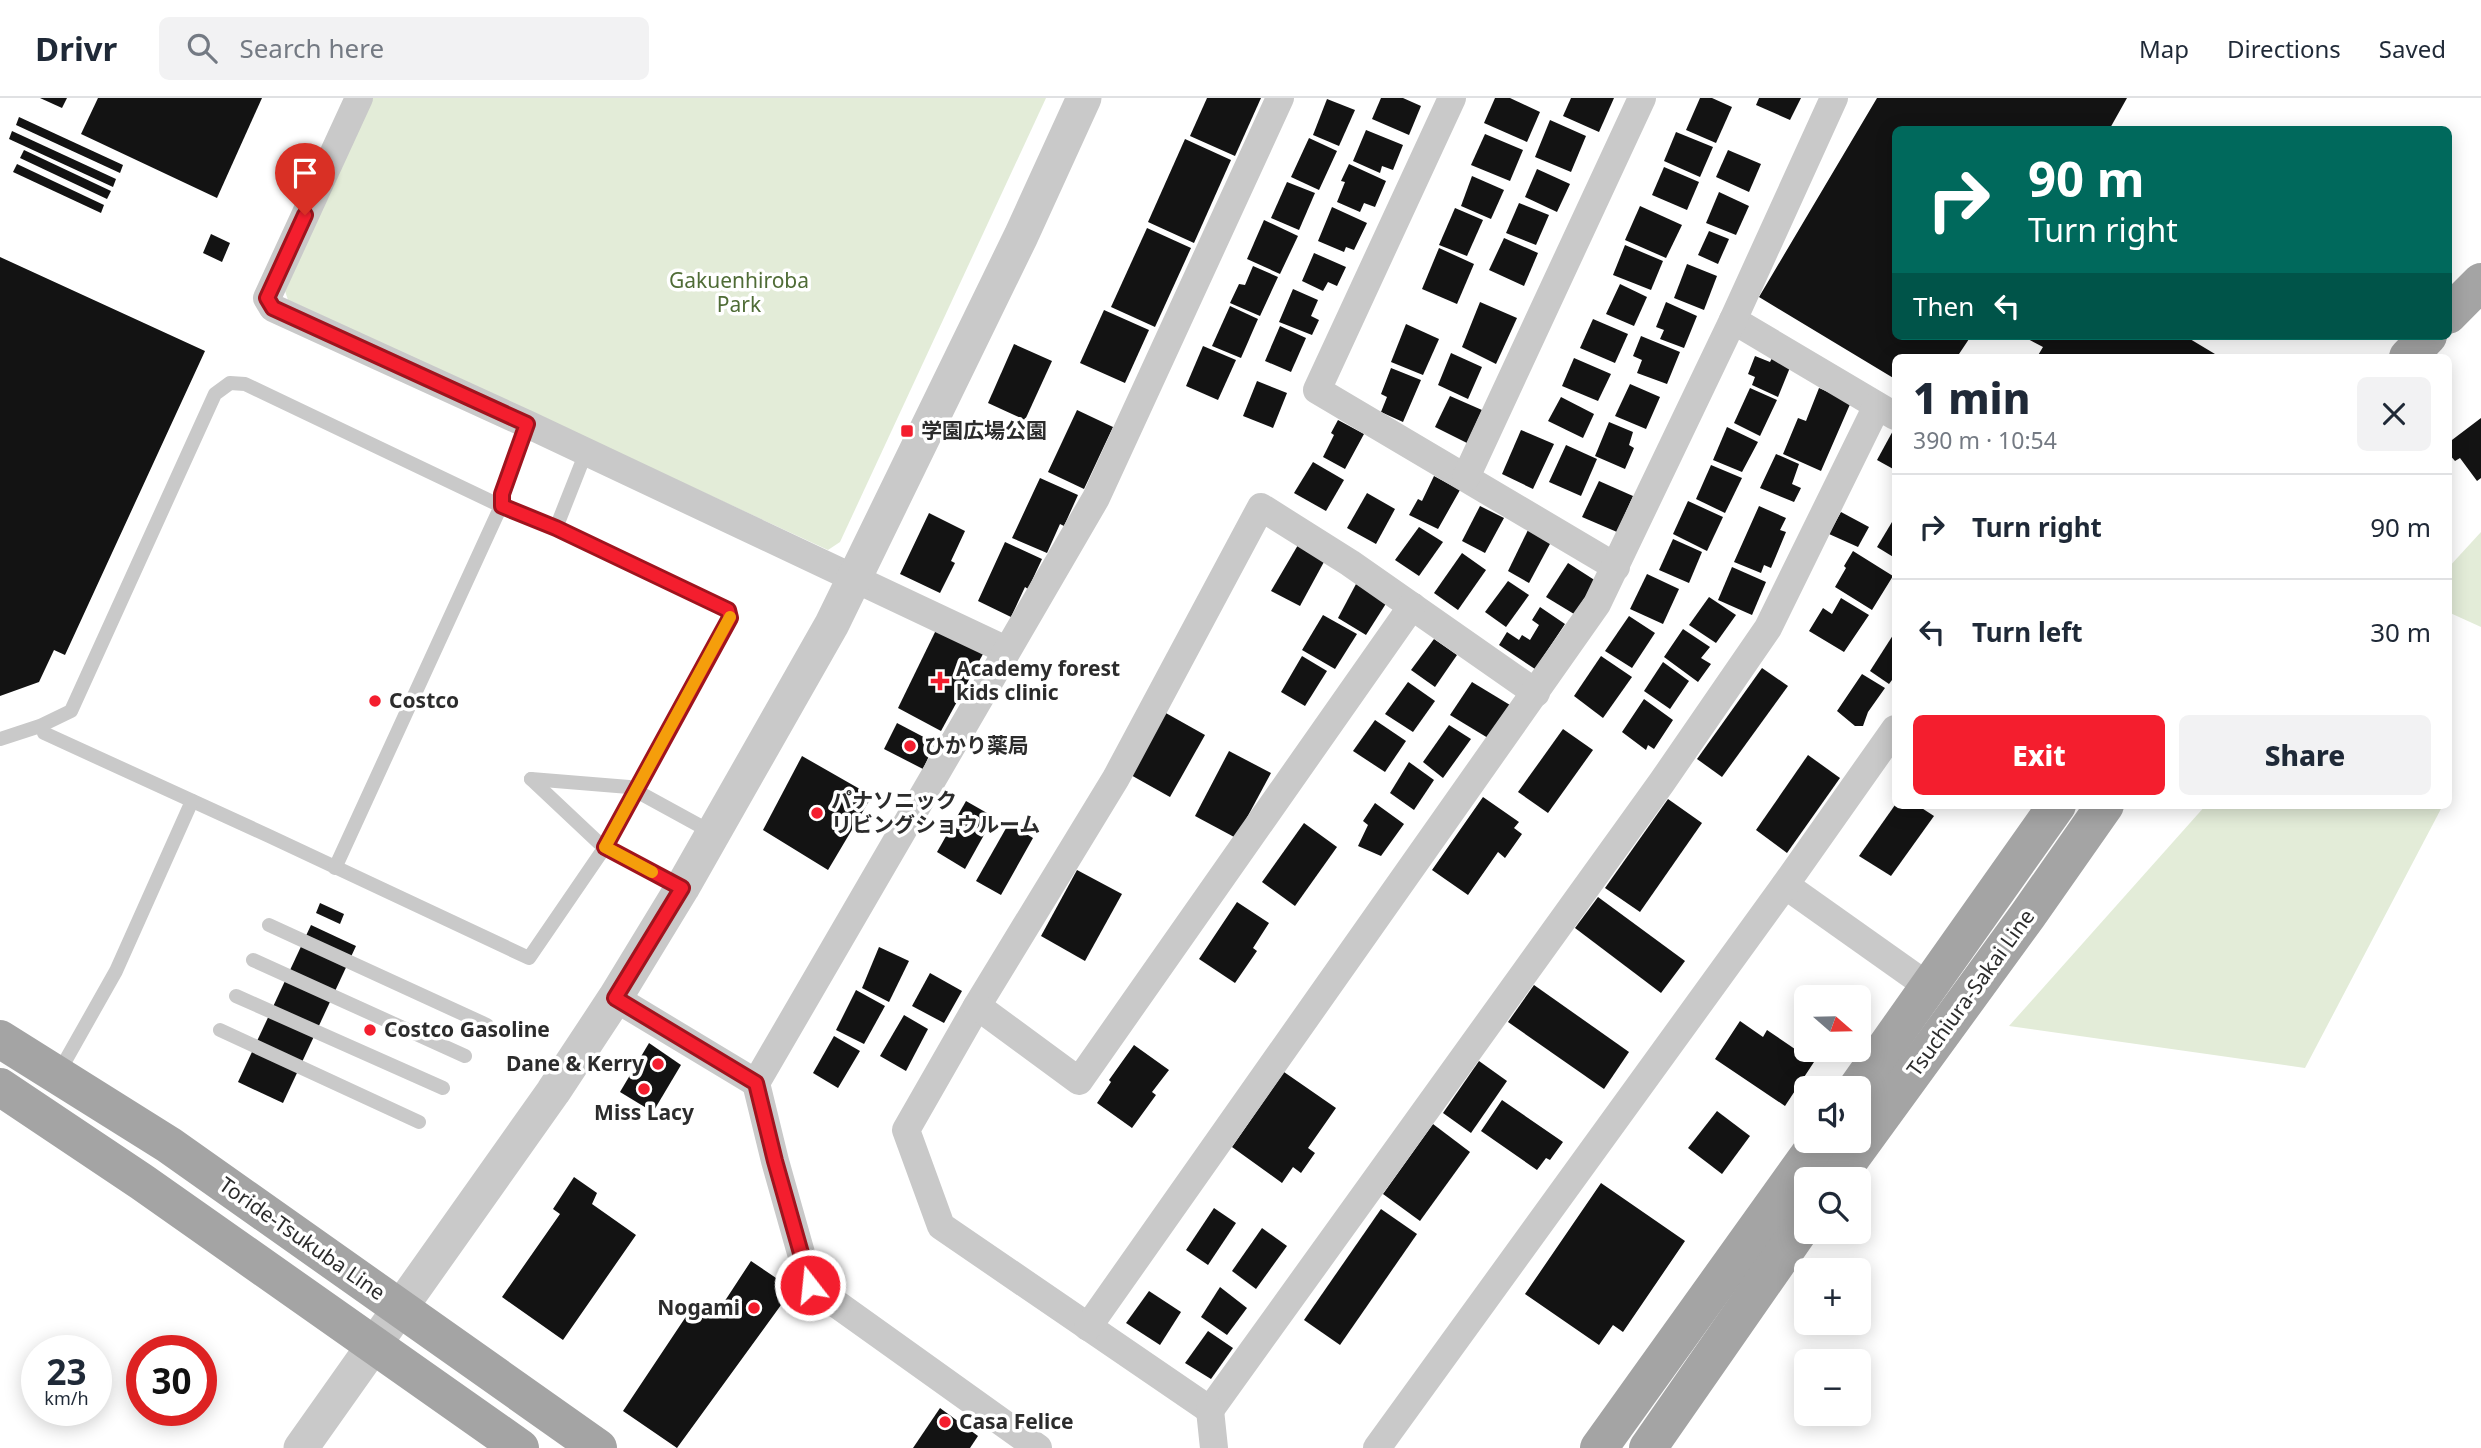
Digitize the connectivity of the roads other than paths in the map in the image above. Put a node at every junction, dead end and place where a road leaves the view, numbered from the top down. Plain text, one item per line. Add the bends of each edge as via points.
1 (359, 98) edge
2 (1084, 98) edge
3 (1280, 98) edge
4 (1452, 98) edge
5 (1642, 98) edge
6 (1835, 98) edge
7 (1733, 320) junction
8 (2424, 340) edge
9 (2411, 354) edge
10 (1886, 411) edge
11 (527, 424) junction
12 (586, 452) junction
13 (1466, 477) junction
14 (502, 506) junction
15 (556, 528) junction
16 (1616, 567) junction
17 (856, 578) junction
18 (1412, 606) junction
19 (1006, 650) junction
20 (1536, 693) junction
21 (44, 733) dead end
22 (1892, 733) edge
23 (0, 739) edge
24 (637, 791) junction
25 (192, 800) junction
26 (2054, 809) edge
27 (2102, 809) edge
28 (714, 833) junction
29 (605, 847) junction
30 (335, 868) junction
31 (1785, 886) junction
32 (682, 888) junction
33 (269, 925) dead end
34 (253, 960) dead end
35 (1929, 987) junction
36 (236, 996) dead end
37 (615, 998) junction
38 (977, 1006) junction
39 (487, 1025) dead end
40 (220, 1030) dead end
41 (0, 1039) edge
42 (465, 1056) dead end
43 (58, 1074) junction
44 (1866, 1076) edge
45 (756, 1083) junction
46 (0, 1087) edge
47 (443, 1088) dead end
48 (419, 1122) dead end
49 (1810, 1153) edge
50 (1844, 1167) edge
51 (1794, 1238) edge
52 (400, 1308) junction
53 (1088, 1327) junction
54 (374, 1346) junction
55 (1210, 1410) junction
56 (301, 1448) edge
57 (520, 1448) edge
58 (598, 1448) edge
59 (1038, 1448) edge
60 (1214, 1448) edge
61 (1377, 1448) edge
62 (1599, 1448) edge
63 (1648, 1448) edge

1 - 11 street via 267,298 273,308
2 - 17 street
3 - 19 street via 1096,498
4 - 13 street via 1317,390
5 - 13 street
6 - 7 street
7 - 10 street
7 - 16 street
8 - 9 main road
10 - 55 street via 1768,628
11 - 12 street
11 - 14 lane
12 - 15 lane
12 - 17 street
13 - 16 street
14 - 15 lane
14 - 23 lane via 245,384 230,383 215,394 71,711
14 - 30 lane
15 - 24 lane via 728,610 730,618
16 - 20 street via 1597,604
17 - 19 street
17 - 28 street
18 - 20 street
18 - 38 street via 1079,1081
18 - 38 street via 1261,507 1116,778
19 - 45 street
20 - 53 street
21 - 25 lane
22 - 31 street
24 - 28 lane
24 - 29 lane
24 - 29 lane via 531,779
25 - 30 lane
25 - 43 lane via 111,981
26 - 35 main road, Tsuchiura-Sakai Line
27 - 50 main road, Tsuchiura-Sakai Line
28 - 32 street
29 - 30 lane via 529,958
29 - 32 lane
31 - 35 street
31 - 61 street
32 - 37 street
33 - 39 lane
34 - 42 lane
35 - 44 main road, Tsuchiura-Sakai Line
36 - 47 lane
37 - 45 street
37 - 52 street
38 - 53 street via 906,1130 941,1226
40 - 48 lane
41 - 43 main road, Toride-Tsukuba Line
43 - 52 main road, Toride-Tsukuba Line via 169,1144
45 - 59 street via 810,1285
46 - 54 main road
49 - 62 main road
51 - 63 main road
52 - 54 street
52 - 58 main road, Toride-Tsukuba Line
53 - 55 street
54 - 56 street
54 - 57 main road
55 - 60 street

